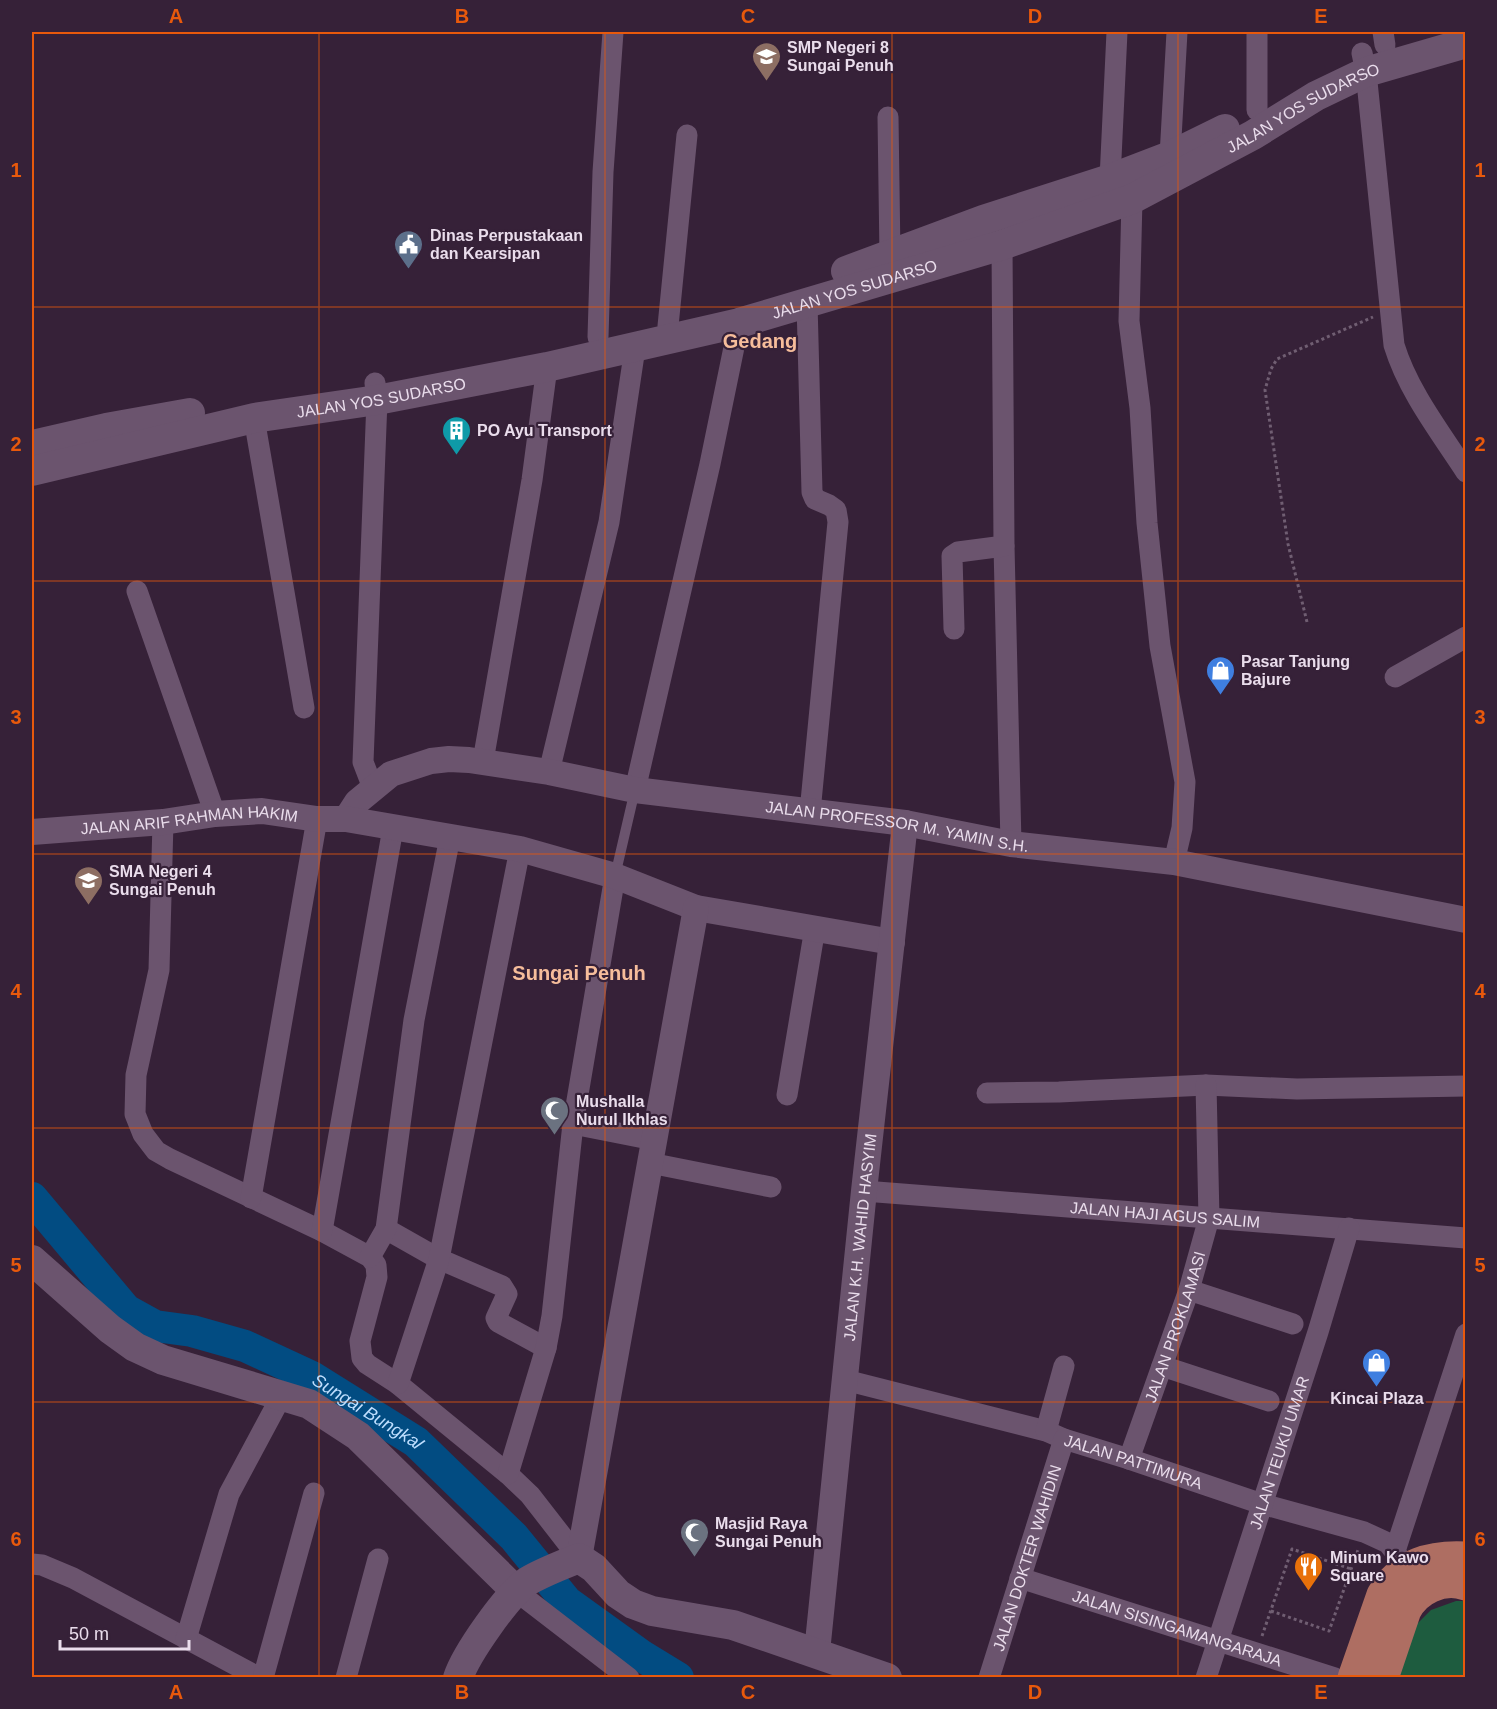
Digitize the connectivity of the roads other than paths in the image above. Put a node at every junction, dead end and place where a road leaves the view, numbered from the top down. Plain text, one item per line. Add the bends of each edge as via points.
1 (613, 32) edge
2 (1117, 32) edge
3 (1177, 32) edge
4 (1257, 32) edge
5 (1430, 32) edge
6 (1466, 43) edge
7 (1374, 50) edge
8 (1257, 110) junction
9 (888, 117) dead end
10 (687, 135) dead end
11 (1170, 156) junction
12 (1110, 179) junction
13 (1132, 199) junction
14 (1002, 245) junction
15 (890, 256) junction
16 (807, 303) junction
17 (751, 313) junction
18 (668, 326) junction
19 (598, 337) junction
20 (635, 348) junction
21 (547, 367) junction
22 (376, 392) junction
23 (254, 418) junction
24 (32, 445) edge
25 (32, 471) edge
26 (1466, 472) edge
27 (1004, 546) junction
28 (137, 591) dead end
29 (954, 629) dead end
30 (1466, 637) edge
31 (1395, 677) dead end
32 (304, 708) dead end
33 (483, 761) junction
34 (549, 772) junction
35 (373, 788) junction
36 (635, 790) junction
37 (810, 812) junction
38 (215, 814) junction
39 (316, 819) junction
40 (346, 819) junction
41 (163, 822) junction
42 (905, 823) junction
43 (37, 828) edge
44 (393, 828) junction
45 (450, 837) junction
46 (1011, 844) junction
47 (520, 849) junction
48 (1174, 862) junction
49 (615, 876) junction
50 (696, 908) junction
51 (1466, 920) edge
52 (815, 928) junction
53 (892, 942) junction
54 (1206, 1085) junction
55 (1466, 1086) edge
56 (987, 1092) dead end
57 (787, 1095) dead end
58 (573, 1124) junction
59 (652, 1152) junction
60 (771, 1187) dead end
61 (864, 1191) junction
62 (251, 1198) junction
63 (1209, 1218) junction
64 (1348, 1228) junction
65 (386, 1229) junction
66 (322, 1231) junction
67 (1466, 1238) edge
68 (370, 1257) junction
69 (439, 1259) junction
70 (32, 1260) edge
71 (1189, 1290) junction
72 (1293, 1324) dead end
73 (1466, 1334) edge
74 (546, 1348) junction
75 (1064, 1366) dead end
76 (1162, 1366) junction
77 (846, 1380) junction
78 (398, 1384) junction
79 (282, 1395) junction
80 (1269, 1401) dead end
81 (1055, 1435) junction
82 (1129, 1459) junction
83 (508, 1474) junction
84 (314, 1493) dead end
85 (1262, 1504) junction
86 (1466, 1558) edge
87 (378, 1559) dead end
88 (1401, 1560) junction
89 (32, 1564) edge
90 (567, 1564) junction
91 (1020, 1578) junction
92 (1466, 1584) edge
93 (522, 1586) junction
94 (1219, 1639) junction
95 (186, 1640) junction
96 (817, 1652) junction
97 (262, 1677) edge
98 (346, 1677) edge
99 (458, 1677) edge
100 (629, 1677) edge
101 (887, 1677) edge
102 (989, 1677) edge
103 (1206, 1677) edge
104 (1335, 1677) edge
105 (1354, 1677) edge
106 (1382, 1677) edge

1 - 19 street via 603,172
2 - 12 street
3 - 11 street
4 - 8 street
5 - 7 main road, JALAN YOS SUDARSO
6 - 7 main road, JALAN YOS SUDARSO
7 - 8 main road, JALAN YOS SUDARSO via 1300,84
7 - 13 main road, JALAN YOS SUDARSO via 1316,96 1253,135
7 - 26 street via 1394,345 1413,390
8 - 11 main road, JALAN YOS SUDARSO
9 - 15 street
10 - 18 street
11 - 12 main road, JALAN YOS SUDARSO
12 - 15 main road, JALAN YOS SUDARSO via 983,220
13 - 14 main road, JALAN YOS SUDARSO
13 - 48 street via 1129,321 1140,408 1147,524 1160,646 1185,782 1182,828
14 - 16 main road, JALAN YOS SUDARSO
14 - 27 street
15 - 17 main road, JALAN YOS SUDARSO via 804,286
16 - 17 main road, JALAN YOS SUDARSO
16 - 37 street via 812,492 815,499 836,510 838,522
17 - 18 main road, JALAN YOS SUDARSO
17 - 20 main road, JALAN YOS SUDARSO
17 - 36 street via 706,483
18 - 19 main road, JALAN YOS SUDARSO
19 - 22 main road, JALAN YOS SUDARSO
20 - 21 main road, JALAN YOS SUDARSO
20 - 34 street via 609,522
21 - 22 main road, JALAN YOS SUDARSO
21 - 33 street
22 - 23 main road, JALAN YOS SUDARSO
22 - 24 main road, JALAN YOS SUDARSO via 106,428
22 - 35 street via 363,762
23 - 25 main road, JALAN YOS SUDARSO
23 - 32 street
27 - 29 street via 952,556
27 - 46 street
28 - 38 street
30 - 31 street
33 - 34 street, JALAN PROFESSOR M. YAMIN S.H.
33 - 35 street, JALAN PROFESSOR M. YAMIN S.H. via 431,761 391,774
34 - 36 street, JALAN PROFESSOR M. YAMIN S.H.
35 - 40 street, JALAN PROFESSOR M. YAMIN S.H.
36 - 37 street, JALAN PROFESSOR M. YAMIN S.H.
36 - 49 lane
37 - 42 street, JALAN PROFESSOR M. YAMIN S.H.
38 - 39 street, JALAN ARIF RAHMAN HAKIM via 262,811
38 - 41 street, JALAN ARIF RAHMAN HAKIM
39 - 40 street, JALAN ARIF RAHMAN HAKIM
39 - 62 street
40 - 44 street, JALAN ARIF RAHMAN HAKIM
41 - 43 street, JALAN ARIF RAHMAN HAKIM
41 - 62 street via 159,970 136,1076 135,1114 156,1151
42 - 46 street, JALAN PROFESSOR M. YAMIN S.H.
42 - 53 street, JALAN K.H. WAHID HASYIM
44 - 45 street, JALAN ARIF RAHMAN HAKIM
44 - 66 street
45 - 47 street, JALAN ARIF RAHMAN HAKIM
45 - 65 street via 414,1020
46 - 48 street, JALAN PROFESSOR M. YAMIN S.H.
47 - 49 street, JALAN ARIF RAHMAN HAKIM
47 - 69 street
48 - 51 street, JALAN PROFESSOR M. YAMIN S.H.
49 - 50 street, JALAN ARIF RAHMAN HAKIM
49 - 58 street
50 - 52 street, JALAN ARIF RAHMAN HAKIM
50 - 59 street
52 - 53 street, JALAN ARIF RAHMAN HAKIM
52 - 57 street
53 - 61 street, JALAN K.H. WAHID HASYIM
54 - 55 street via 1297,1089
54 - 56 street
54 - 63 street, JALAN PROKLAMASI
58 - 59 street
58 - 74 street
59 - 60 street
59 - 90 street
61 - 63 street, JALAN HAJI AGUS SALIM
61 - 77 street, JALAN K.H. WAHID HASYIM
62 - 66 street
63 - 64 street, JALAN HAJI AGUS SALIM
63 - 71 street, JALAN PROKLAMASI
64 - 67 street, JALAN HAJI AGUS SALIM
64 - 85 street, JALAN TEUKU UMAR
65 - 68 street
65 - 69 street
66 - 68 street
68 - 78 street via 376,1265 377,1277 359,1350 367,1364
69 - 74 street via 502,1286 507,1294 496,1318 498,1322
69 - 78 street
70 - 79 main road via 135,1347 163,1360
71 - 72 street
71 - 76 street, JALAN PROKLAMASI
73 - 88 street
74 - 83 street
75 - 81 street, JALAN DOKTER WAHIDIN
76 - 80 street
76 - 82 street, JALAN PROKLAMASI
77 - 81 street, JALAN PATTIMURA
77 - 96 street, JALAN K.H. WAHID HASYIM
78 - 83 street
79 - 93 main road via 309,1404 358,1436
79 - 95 street via 229,1494
81 - 82 street, JALAN PATTIMURA
81 - 91 street, JALAN DOKTER WAHIDIN
82 - 85 street, JALAN PATTIMURA
83 - 90 street via 530,1495
84 - 97 street
85 - 88 street, JALAN PATTIMURA via 1364,1532 1388,1543
85 - 94 street, JALAN TEUKU UMAR
86 - 88 highway
87 - 98 street
88 - 105 highway via 1383,1595
89 - 95 street via 73,1578
90 - 93 main road
90 - 96 main road via 594,1568 618,1594 652,1611 733,1624
91 - 94 street, JALAN SISINGAMANGARAJA
91 - 102 street, JALAN DOKTER WAHIDIN
92 - 106 highway via 1430,1586 1410,1600
93 - 99 main road via 474,1645
93 - 100 street
94 - 103 street, JALAN TEUKU UMAR
94 - 104 street, JALAN SISINGAMANGARAJA
95 - 97 street
96 - 101 main road

